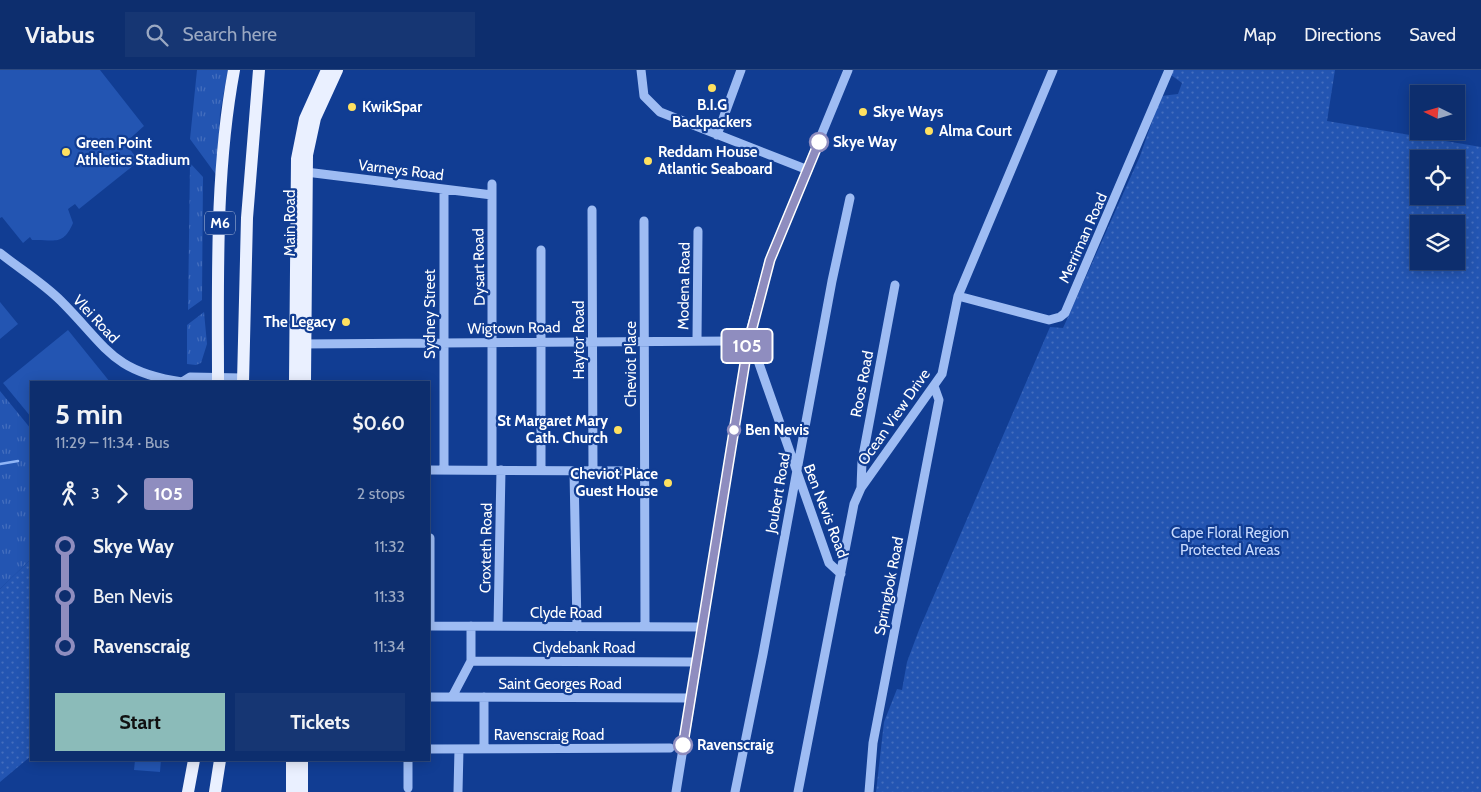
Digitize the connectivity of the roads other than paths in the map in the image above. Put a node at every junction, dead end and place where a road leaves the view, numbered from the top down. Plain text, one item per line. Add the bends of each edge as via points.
1 (234, 70) edge
2 (259, 70) edge
3 (327, 70) edge
4 (337, 70) edge
5 (642, 70) edge
6 (741, 70) edge
7 (848, 70) edge
8 (1053, 70) edge
9 (1170, 70) edge
10 (717, 135) junction
11 (808, 170) junction
12 (306, 172) junction
13 (492, 184) dead end
14 (444, 189) junction
15 (492, 196) junction
16 (850, 198) dead end
17 (592, 210) dead end
18 (644, 221) dead end
19 (698, 231) dead end
20 (541, 250) dead end
21 (0, 254) edge
22 (895, 286) dead end
23 (958, 296) junction
24 (592, 340) junction
25 (645, 340) junction
26 (697, 340) junction
27 (734, 340) dead end
28 (542, 341) junction
29 (494, 342) junction
30 (444, 343) junction
31 (300, 344) junction
32 (748, 344) junction
33 (218, 380) edge
34 (243, 380) edge
35 (177, 381) edge
36 (184, 381) edge
37 (295, 381) edge
38 (304, 381) edge
39 (934, 386) junction
40 (430, 470) edge
41 (444, 470) junction
42 (496, 470) junction
43 (541, 470) junction
44 (574, 471) junction
45 (592, 471) junction
46 (634, 471) dead end
47 (797, 473) junction
48 (861, 488) junction
49 (841, 574) junction
50 (430, 626) edge
51 (471, 626) junction
52 (498, 626) junction
53 (576, 627) junction
54 (645, 627) junction
55 (702, 627) junction
56 (471, 661) junction
57 (697, 662) junction
58 (430, 697) edge
59 (452, 697) junction
60 (484, 698) junction
61 (691, 698) junction
62 (670, 748) dead end
63 (430, 749) edge
64 (459, 749) junction
65 (484, 749) junction
66 (194, 761) edge
67 (220, 761) edge
68 (292, 761) edge
69 (302, 761) edge
70 (408, 761) edge
71 (408, 788) dead end
72 (215, 791) edge
73 (188, 792) edge
74 (292, 792) edge
75 (302, 792) edge
76 (458, 792) edge
77 (676, 792) edge
78 (735, 792) edge
79 (798, 792) edge
80 (869, 792) edge

1 - 33 main road, M6 via 221,196
2 - 34 main road, M6 via 247,218
3 - 31 main road, Main Road via 306,114 298,150
4 - 12 main road, Main Road via 313,123
5 - 10 street via 642,88 653,108
6 - 10 street
7 - 11 street
8 - 23 street, Ocean View Drive
9 - 23 street, Merriman Road via 1065,313 1049,320
10 - 11 street
11 - 32 street via 770,260
12 - 14 street, Varneys Road
12 - 31 main road, Main Road
13 - 15 street, Dysart Road
14 - 15 street, Varneys Road
14 - 30 street, Sydney Street
15 - 29 street, Dysart Road
16 - 47 street, Joubert Road
17 - 24 street, Haytor Road
18 - 25 street, Cheviot Place
19 - 26 street, Modena Road
20 - 28 street
21 - 35 street, Vlei Road via 60,300 118,361 145,375
22 - 48 street, Roos Road via 862,460
23 - 39 street, Ocean View Drive via 944,365
24 - 25 street, Wigtown Road
24 - 28 street, Wigtown Road
24 - 45 street, Haytor Road
25 - 26 street, Wigtown Road
25 - 54 street, Cheviot Place
26 - 27 street, Wigtown Road
28 - 29 street, Wigtown Road
28 - 43 street
29 - 30 street, Wigtown Road
29 - 42 street, Dysart Road
30 - 31 street, Wigtown Road
30 - 41 street, Sydney Street
31 - 37 main road, Main Road
31 - 38 main road, Main Road
32 - 47 street, Ben Nevis Road via 756,354
32 - 55 street
33 - 34 street, Vlei Road
33 - 36 street, Vlei Road via 190,377
39 - 48 street, Ocean View Drive
39 - 80 street, Springbok Road via 939,400 873,743
40 - 41 street
41 - 42 street
42 - 43 street
42 - 52 street, Croxteth Road
43 - 44 street
44 - 45 street
44 - 53 street
45 - 46 street
47 - 49 street, Ben Nevis Road via 829,563
47 - 78 street, Joubert Road
48 - 49 street, Ocean View Drive via 854,504
49 - 79 street, Ocean View Drive
50 - 51 street, Clyde Road
51 - 52 street, Clyde Road
51 - 56 street
52 - 53 street, Clyde Road
53 - 54 street, Clyde Road
54 - 55 street, Clyde Road
55 - 57 street
56 - 57 street, Clydebank Road
56 - 59 street
57 - 61 street
58 - 59 street, Saint Georges Road
59 - 60 street, Saint Georges Road
60 - 61 street, Saint Georges Road
60 - 65 street
61 - 77 street
62 - 65 street, Ravenscraig Road
63 - 64 street, Ravenscraig Road
64 - 65 street, Ravenscraig Road
64 - 76 street
66 - 73 main road
67 - 72 main road
68 - 74 main road
69 - 75 main road
70 - 71 street

